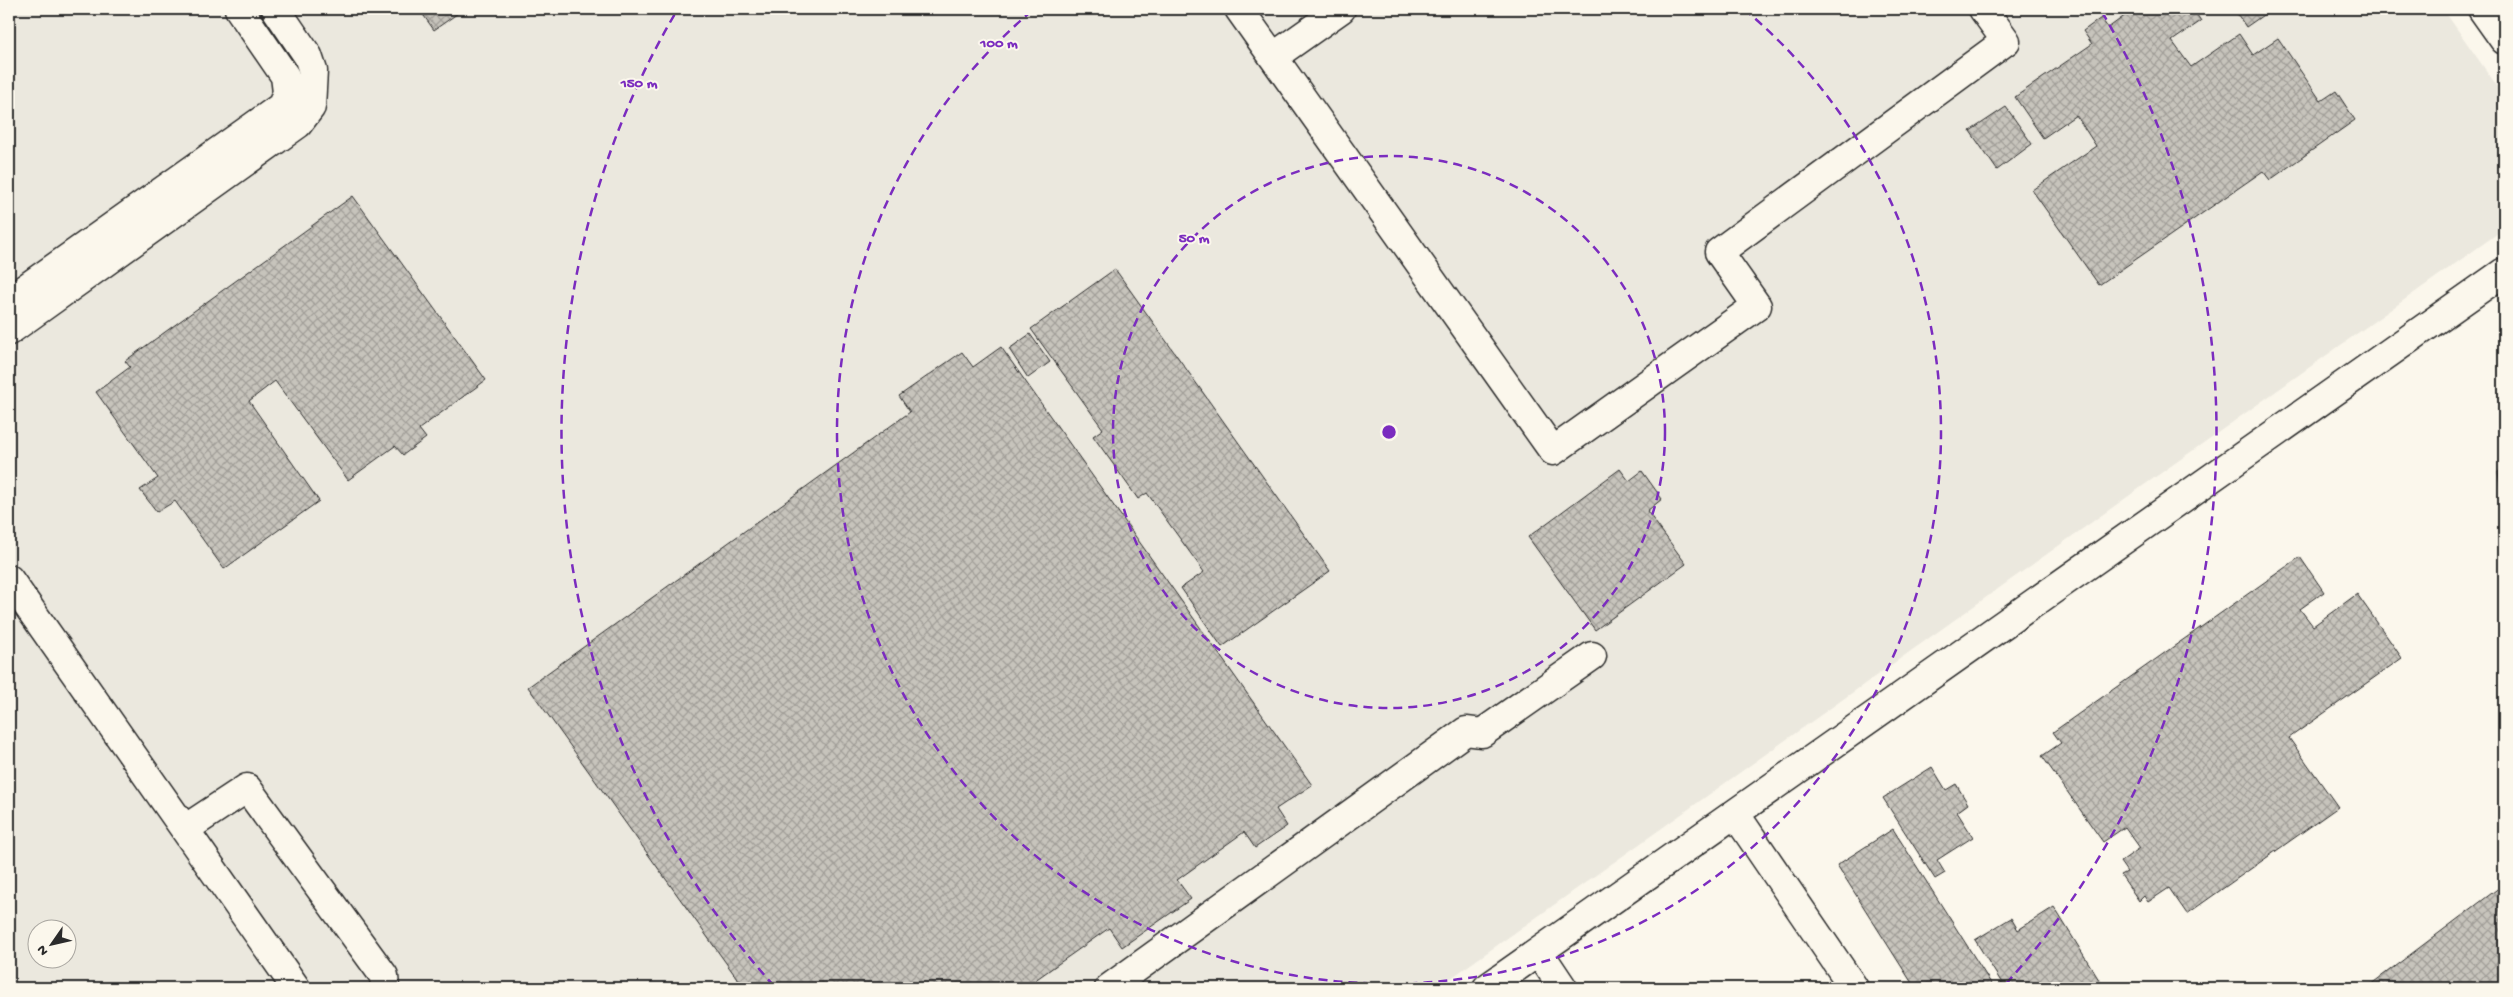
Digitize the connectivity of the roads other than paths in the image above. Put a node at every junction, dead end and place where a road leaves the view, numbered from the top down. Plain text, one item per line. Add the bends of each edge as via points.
1 (240, 9) edge
2 (276, 9) edge
3 (1239, 9) edge
4 (1341, 9) edge
5 (1983, 9) edge
6 (2482, 9) edge
7 (2504, 40) edge
8 (1273, 57) junction
9 (2504, 272) edge
10 (9, 300) edge
11 (9, 331) edge
12 (9, 579) edge
13 (1592, 656) dead end
14 (1736, 815) junction
15 (185, 829) junction
16 (1540, 952) junction
17 (296, 988) edge
18 (385, 988) edge
19 (1109, 988) edge
20 (1487, 988) edge
21 (1563, 988) edge
22 (1854, 988) edge

1 - 10 street via 285,76 287,92 282,106
2 - 11 street via 308,56 313,71 311,107 298,124
3 - 8 street
4 - 8 street
5 - 8 street via 2006,41 1719,252 1757,306 1553,451
6 - 7 street
9 - 14 street
12 - 15 street
13 - 19 street via 1482,733 1466,731
14 - 16 street
14 - 22 street
15 - 17 street
15 - 18 street via 247,788 384,976
16 - 20 street
16 - 21 street

